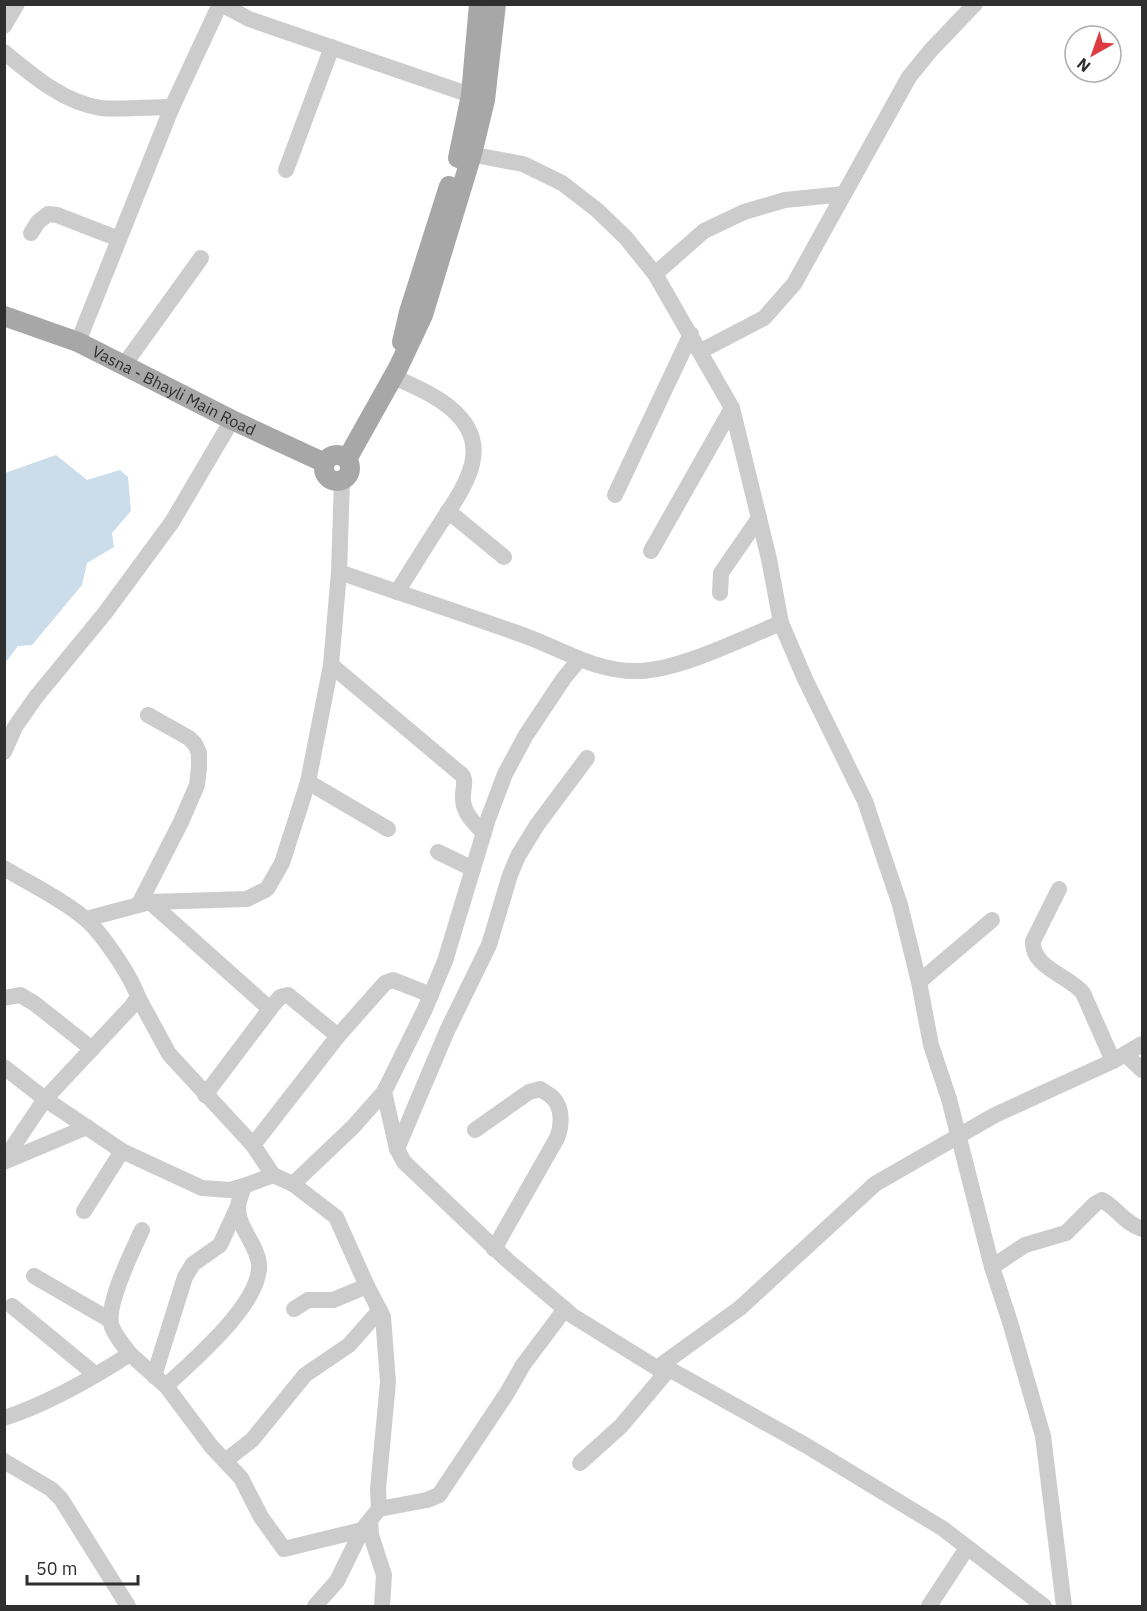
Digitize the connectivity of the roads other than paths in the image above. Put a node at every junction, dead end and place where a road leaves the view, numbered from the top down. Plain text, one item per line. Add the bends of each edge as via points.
1 (17, 4) edge
2 (220, 4) edge
3 (479, 4) edge
4 (496, 4) edge
5 (966, 7) edge
6 (4, 26) edge
7 (332, 47) junction
8 (4, 52) edge
9 (478, 97) junction
10 (172, 107) junction
11 (466, 153) junction
12 (286, 170) dead end
13 (844, 194) junction
14 (31, 233) dead end
15 (119, 240) junction
16 (201, 258) dead end
17 (655, 274) junction
18 (10, 315) edge
19 (691, 334) junction
20 (78, 342) junction
21 (700, 351) junction
22 (124, 365) junction
23 (395, 373) junction
24 (732, 408) junction
25 (232, 420) junction
26 (347, 459) junction
27 (325, 463) junction
28 (342, 481) junction
29 (615, 495) dead end
30 (448, 511) junction
31 (759, 518) junction
32 (651, 551) dead end
33 (504, 557) dead end
34 (339, 572) junction
35 (397, 592) junction
36 (720, 593) dead end
37 (781, 623) junction
38 (579, 660) junction
39 (331, 665) junction
40 (148, 716) dead end
41 (4, 752) edge
42 (587, 758) dead end
43 (308, 782) junction
44 (388, 829) dead end
45 (484, 833) junction
46 (438, 852) dead end
47 (4, 868) edge
48 (473, 869) junction
49 (1059, 889) dead end
50 (144, 903) junction
51 (86, 919) junction
52 (992, 920) dead end
53 (919, 982) junction
54 (431, 995) junction
55 (138, 997) junction
56 (4, 998) edge
57 (270, 1009) junction
58 (338, 1036) junction
59 (1143, 1044) edge
60 (92, 1049) junction
61 (1119, 1057) junction
62 (4, 1067) edge
63 (1143, 1070) edge
64 (384, 1092) junction
65 (205, 1095) junction
66 (45, 1100) junction
67 (87, 1127) junction
68 (475, 1130) dead end
69 (958, 1136) junction
70 (253, 1145) junction
71 (397, 1149) junction
72 (122, 1151) junction
73 (4, 1161) edge
74 (273, 1175) junction
75 (293, 1184) junction
76 (244, 1186) junction
77 (238, 1206) junction
78 (84, 1211) dead end
79 (1143, 1229) edge
80 (142, 1230) dead end
81 (500, 1255) junction
82 (992, 1268) junction
83 (34, 1276) dead end
84 (367, 1286) junction
85 (12, 1306) dead end
86 (294, 1309) dead end
87 (565, 1309) junction
88 (380, 1310) junction
89 (110, 1320) junction
90 (130, 1354) junction
91 (663, 1369) junction
92 (96, 1375) junction
93 (160, 1381) junction
94 (4, 1418) edge
95 (4, 1461) edge
96 (225, 1461) junction
97 (580, 1463) dead end
98 (370, 1520) junction
99 (967, 1548) junction
100 (128, 1606) edge
101 (315, 1606) edge
102 (382, 1606) edge
103 (929, 1606) edge
104 (1044, 1606) edge
105 (1064, 1606) edge

1 - 6 street
2 - 7 street via 249,19
2 - 10 street
3 - 9 main road
4 - 9 main road
5 - 13 street via 909,77
7 - 9 street
7 - 12 street
8 - 10 street via 30,74 74,100 101,108
9 - 11 main road
10 - 15 street
11 - 17 street via 523,164 562,183 626,238
11 - 23 main road via 423,315
13 - 17 street via 785,200 744,212 704,231
13 - 21 street via 794,284 778,304 764,318
14 - 15 street via 48,214
15 - 20 street
16 - 22 street
17 - 19 street
18 - 20 main road, Vasna - Bhayli Main Road
19 - 21 street
19 - 29 street
20 - 22 main road, Vasna - Bhayli Main Road
21 - 24 street
22 - 25 main road, Vasna - Bhayli Main Road
23 - 26 main road
23 - 30 street via 442,401 463,421 472,441 472,463
24 - 31 street
24 - 32 street
25 - 27 main road, Vasna - Bhayli Main Road
25 - 41 street via 172,522 36,697 15,727
26 - 27 main road via 335,455
26 - 28 main road via 350,472
27 - 28 main road via 324,472 329,479
28 - 34 street
30 - 33 street
30 - 35 street
31 - 36 street via 721,573
31 - 37 street
34 - 35 street
34 - 39 street
35 - 38 street via 530,638
37 - 38 street via 664,668 609,669
37 - 53 street via 865,801 900,905
38 - 45 street via 526,735 505,774
39 - 43 street
39 - 45 street via 462,775 465,809
40 - 50 street via 195,744 200,767 197,785
42 - 71 street via 518,856 489,945 447,1030
43 - 44 street
43 - 50 street via 282,863 267,889 233,901
45 - 48 street
46 - 48 street
47 - 51 street
48 - 54 street
49 - 61 street via 1032,949 1042,963 1083,993
50 - 51 street
50 - 57 street
51 - 55 street via 117,957
52 - 53 street
53 - 69 street
54 - 58 street via 393,980 386,983
54 - 64 street
55 - 60 street
55 - 65 street via 169,1054
56 - 60 street via 21,995
57 - 58 street via 280,997 288,995
57 - 65 street
58 - 70 street
59 - 61 street
60 - 66 street
61 - 63 street
61 - 69 street
62 - 66 street
64 - 71 street
64 - 75 street
65 - 70 street
66 - 67 street
66 - 73 street
67 - 72 street
67 - 73 street
68 - 81 street via 529,1092 540,1089 553,1097 560,1114 557,1138
69 - 82 street
69 - 91 street via 875,1184 740,1308
70 - 74 street
71 - 81 street via 404,1162
72 - 76 street via 202,1188 230,1190
72 - 78 street
74 - 75 street
74 - 76 street
75 - 84 street via 336,1217
76 - 77 street
77 - 93 street via 220,1245 193,1264 185,1277
77 - 93 street via 259,1265 255,1282 221,1334
79 - 82 street via 1129,1223 1102,1200 1066,1233 1025,1245
80 - 89 street via 115,1295
81 - 87 street
82 - 105 street via 1044,1436
83 - 89 street
84 - 86 street via 333,1300 308,1300
84 - 88 street
85 - 92 street
87 - 91 street
87 - 98 street via 523,1365 439,1495
88 - 96 street via 349,1345 305,1374 252,1440
88 - 98 street via 388,1382 378,1489
89 - 90 street
90 - 92 street
90 - 93 street
91 - 97 street via 621,1426
91 - 99 street via 807,1446 942,1528
92 - 94 street via 25,1412
93 - 96 street
95 - 100 street via 61,1499
96 - 98 street via 241,1478 263,1521 284,1549
98 - 101 street via 337,1581
98 - 102 street via 384,1575
99 - 103 street
99 - 104 street

